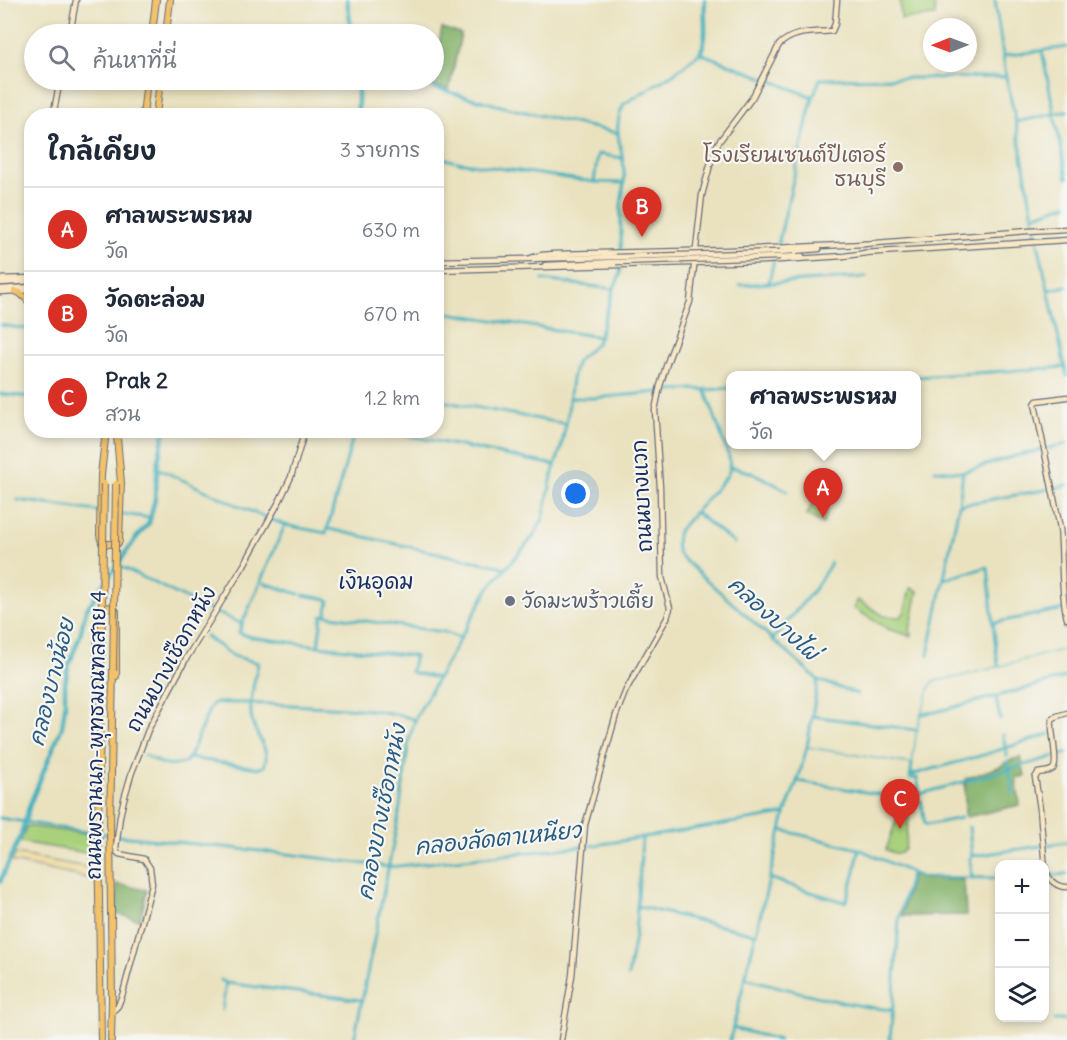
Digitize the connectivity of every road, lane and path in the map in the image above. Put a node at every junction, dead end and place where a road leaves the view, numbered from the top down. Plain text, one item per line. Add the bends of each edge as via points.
1 (76, 0) edge
2 (156, 0) edge
3 (170, 0) edge
4 (837, 0) edge
5 (72, 24) edge
6 (153, 24) edge
7 (167, 24) edge
8 (58, 90) edge
9 (146, 90) edge
10 (159, 90) edge
11 (55, 108) edge
12 (144, 108) edge
13 (157, 108) edge
14 (1067, 229) edge
15 (698, 239) junction
16 (1067, 240) edge
17 (865, 244) junction
18 (720, 250) junction
19 (684, 251) junction
20 (696, 251) junction
21 (662, 252) junction
22 (781, 256) junction
23 (615, 258) junction
24 (444, 261) edge
25 (710, 263) junction
26 (719, 263) junction
27 (667, 264) junction
28 (682, 264) junction
29 (695, 264) junction
30 (537, 267) junction
31 (444, 270) edge
32 (694, 275) junction
33 (24, 279) edge
34 (1, 280) edge
35 (24, 283) edge
36 (15, 288) junction
37 (24, 288) edge
38 (0, 291) edge
39 (24, 297) edge
40 (1067, 397) edge
41 (118, 438) edge
42 (118, 438) edge
43 (303, 438) edge
44 (105, 439) joint
45 (1066, 613) edge
46 (99, 710) junction
47 (1067, 712) edge
48 (111, 724) junction
49 (1067, 886) edge
50 (112, 998) junction
51 (121, 998) junction
52 (112, 1014) junction
53 (100, 1040) edge
54 (114, 1040) edge
55 (561, 1040) edge

1 - 5 main road
2 - 6 main road
3 - 7 main road
4 - 15 main road, ถนนบางแวก via 832,31 800,33 786,38 777,47 752,98 715,148 702,195
8 - 11 main road
9 - 12 main road
10 - 13 main road
14 - 17 main road
15 - 19 main road
15 - 20 main road, ถนนบางแวก
16 - 22 main road
17 - 18 main road, bridge
17 - 22 main road
18 - 20 main road
18 - 26 main road via 705,257
19 - 20 main road
19 - 21 main road
20 - 29 main road, ถนนบางแวก
21 - 23 main road, bridge
21 - 27 main road via 684,256
22 - 23 main road, bridge
22 - 26 main road, bridge via 764,261
23 - 24 main road
23 - 30 main road
25 - 26 main road
25 - 29 main road
25 - 32 main road
27 - 28 main road
27 - 30 main road, bridge
28 - 29 main road
28 - 32 main road
29 - 32 main road, ถนนบางแวก
30 - 31 main road
32 - 55 main road, ถนนบางแวก via 690,305 660,386 655,417 662,577 670,608 616,715 585,825 572,975
33 - 34 main road
34 - 36 main road
35 - 36 main road
36 - 37 main road
36 - 38 main road
36 - 38 main road
36 - 39 main road
40 - 45 main road via 1035,402 1060,528
41 - 44 main road via 119,541 114,544 102,543 100,535
42 - 48 main road, ถนนพรานนก-พุทธมณฑลสาย 4, bridge
43 - 51 main road, ถนนบางเชือกหนัง via 291,477 267,525 183,665 148,730 131,775 116,848 119,854 147,862 152,885
44 - 46 main road, ถนนพรานนก-พุทธมณฑลสาย 4, bridge
46 - 48 main road via 98,614 100,608 111,608 117,616
46 - 53 main road, ถนนพรานนก-พุทธมณฑลสาย 4
47 - 49 main road via 1052,719 1055,766 1035,778 1048,876 1057,886
48 - 50 main road, ถนนพรานนก-พุทธมณฑลสาย 4
50 - 51 main road
50 - 52 main road, ถนนพรานนก-พุทธมณฑลสาย 4
51 - 52 main road, ถนนบางเชือกหนัง
52 - 54 main road, ถนนพรานนก-พุทธมณฑลสาย 4

